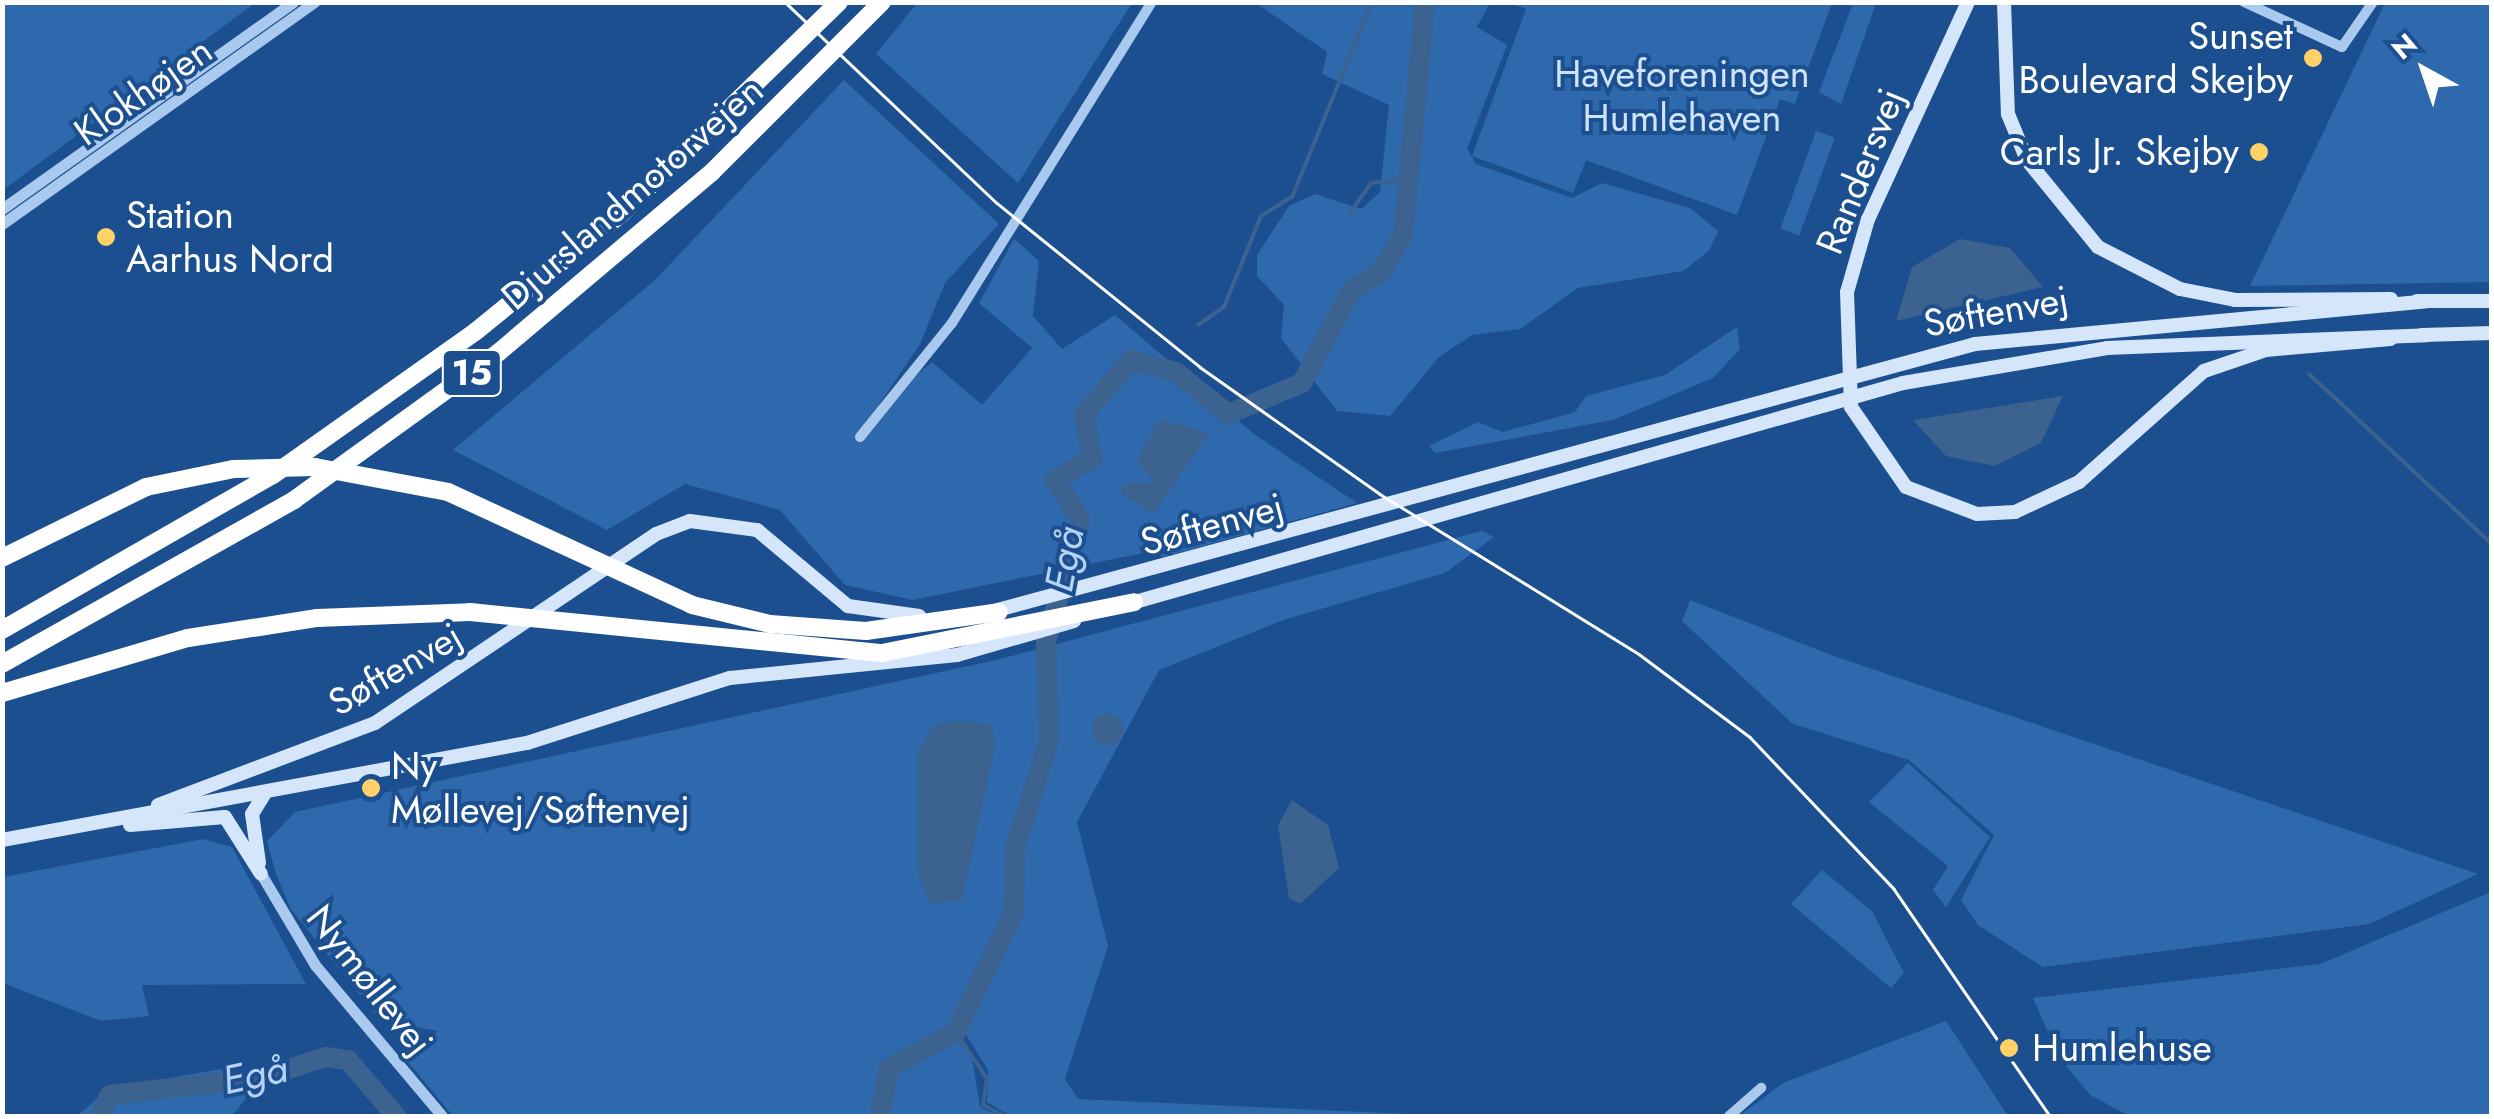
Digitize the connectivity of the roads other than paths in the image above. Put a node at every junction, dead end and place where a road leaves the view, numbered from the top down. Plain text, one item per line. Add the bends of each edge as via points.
1 (293, 2) edge
2 (314, 2) edge
3 (839, 2) edge
4 (882, 2) edge
5 (1152, 2) edge
6 (1968, 2) edge
7 (2004, 2) edge
8 (2244, 2) edge
9 (2373, 2) edge
10 (2, 209) edge
11 (2, 224) edge
12 (2492, 300) edge
13 (2426, 301) junction
14 (2492, 333) edge
15 (2427, 335) junction
16 (860, 438) dead end
17 (2, 558) edge
18 (1134, 602) joint
19 (1000, 612) junction
20 (2, 630) edge
21 (997, 641) junction
22 (2, 664) edge
23 (2, 693) edge
24 (268, 792) junction
25 (99, 822) junction
26 (2, 840) edge
27 (261, 874) junction
28 (1761, 1088) dead end
29 (442, 1116) edge
30 (1728, 1116) edge

1 - 10 street, Klokhøjen
2 - 11 street, Klokhøjen
3 - 20 highway, Djurslandmotorvejen / 15 via 622,214 475,332 273,474
4 - 22 highway, Djurslandmotorvejen / 15 via 713,172 499,352 294,500
5 - 16 street via 952,323
6 - 15 main road, Randersvej via 1868,219 1844,327 1845,381 1863,437 1906,487 1941,505 2015,512 2079,482 2166,396 2224,362
7 - 13 main road via 2008,114 2038,176 2098,247 2166,284 2235,300
8 - 9 street via 2342,46
12 - 13 main road
13 - 19 main road, Søftenvej via 1975,344
14 - 15 main road, Randersvej
15 - 18 main road, Søftenvej via 2107,348 1919,379
17 - 19 highway via 107,502 200,475 288,466 410,480 692,605 837,631
18 - 21 highway
19 - 25 main road, Søftenvej via 864,612 757,530 690,521 656,534 375,723 245,779
21 - 23 highway via 845,654 562,618 388,613 256,626
21 - 24 main road, Søftenvej via 730,678 560,735
24 - 25 main road, Søftenvej
24 - 27 main road via 252,814
25 - 26 main road, Søftenvej
25 - 27 main road via 225,817
27 - 29 street, Nymøllevej via 315,966
28 - 30 street

